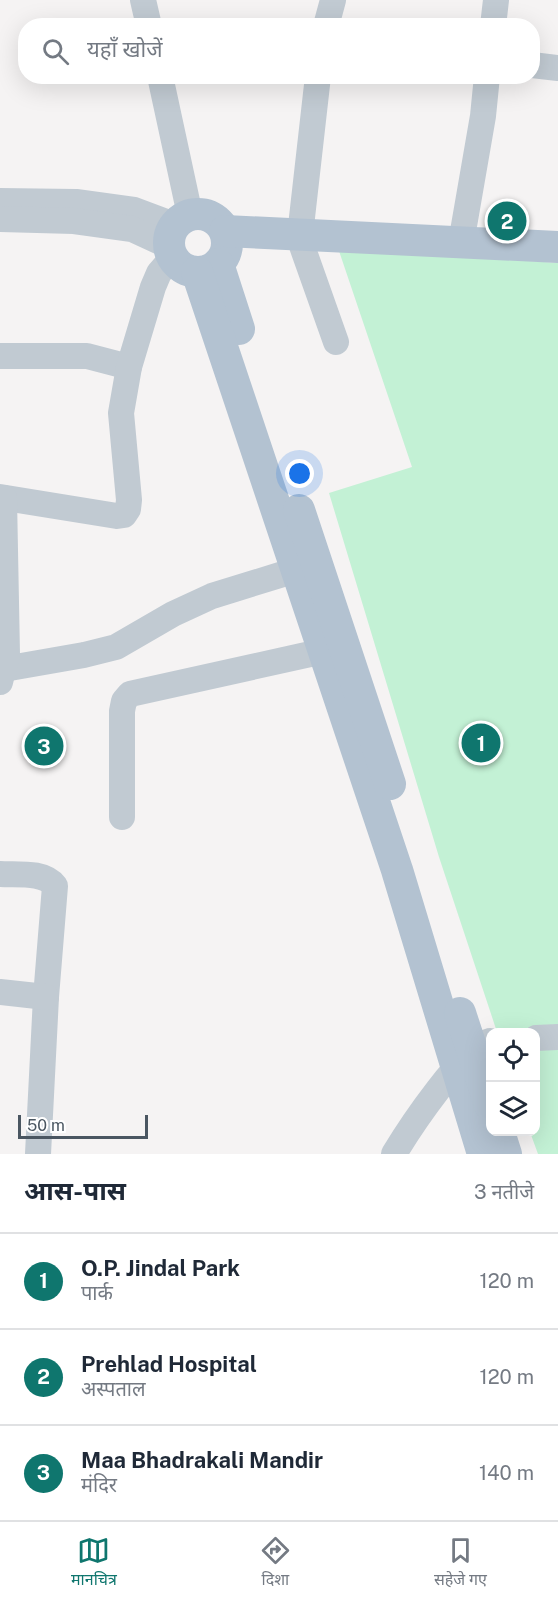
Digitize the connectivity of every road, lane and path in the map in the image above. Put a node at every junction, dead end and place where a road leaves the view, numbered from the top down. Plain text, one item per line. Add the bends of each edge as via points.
1 (143, 0) edge
2 (333, 0) edge
3 (496, 0) edge
4 (147, 18) edge
5 (328, 18) edge
6 (494, 18) edge
7 (540, 66) edge
8 (558, 68) edge
9 (161, 84) edge
10 (317, 84) edge
11 (486, 84) edge
12 (0, 201) edge
13 (0, 219) edge
14 (300, 235) junction
15 (461, 243) junction
16 (187, 247) junction
17 (558, 247) edge
18 (336, 342) dead end
19 (0, 356) edge
20 (129, 367) junction
21 (2, 497) edge
22 (296, 570) junction
23 (334, 649) junction
24 (2, 676) edge
25 (122, 817) dead end
26 (0, 874) edge
27 (0, 992) edge
28 (46, 997) junction
29 (558, 1037) edge
30 (540, 1038) edge
31 (473, 1054) edge
32 (486, 1093) edge
33 (501, 1136) edge
34 (38, 1154) edge
35 (394, 1154) edge
36 (483, 1154) edge
37 (506, 1154) edge

1 - 4 street
2 - 5 street
3 - 6 street
7 - 8 street
9 - 16 street
10 - 14 street
11 - 15 street
12 - 16 street via 76,202 134,210
13 - 16 street via 74,221 132,229
14 - 15 main road
14 - 16 main road via 225,231 227,250
14 - 18 street
15 - 17 main road
16 - 20 street via 159,273
16 - 22 main road
16 - 23 main road via 258,392
19 - 20 street via 87,356
20 - 21 street via 121,413 129,500 124,515
21 - 24 street via 7,654
22 - 23 main road
22 - 24 street via 212,596 116,647
23 - 25 street via 130,694 122,711
23 - 31 main road via 400,814
26 - 28 street via 41,876 55,886
27 - 28 street
28 - 34 street
29 - 30 street
31 - 32 main road
31 - 35 street via 407,1132
31 - 36 main road
33 - 37 main road

